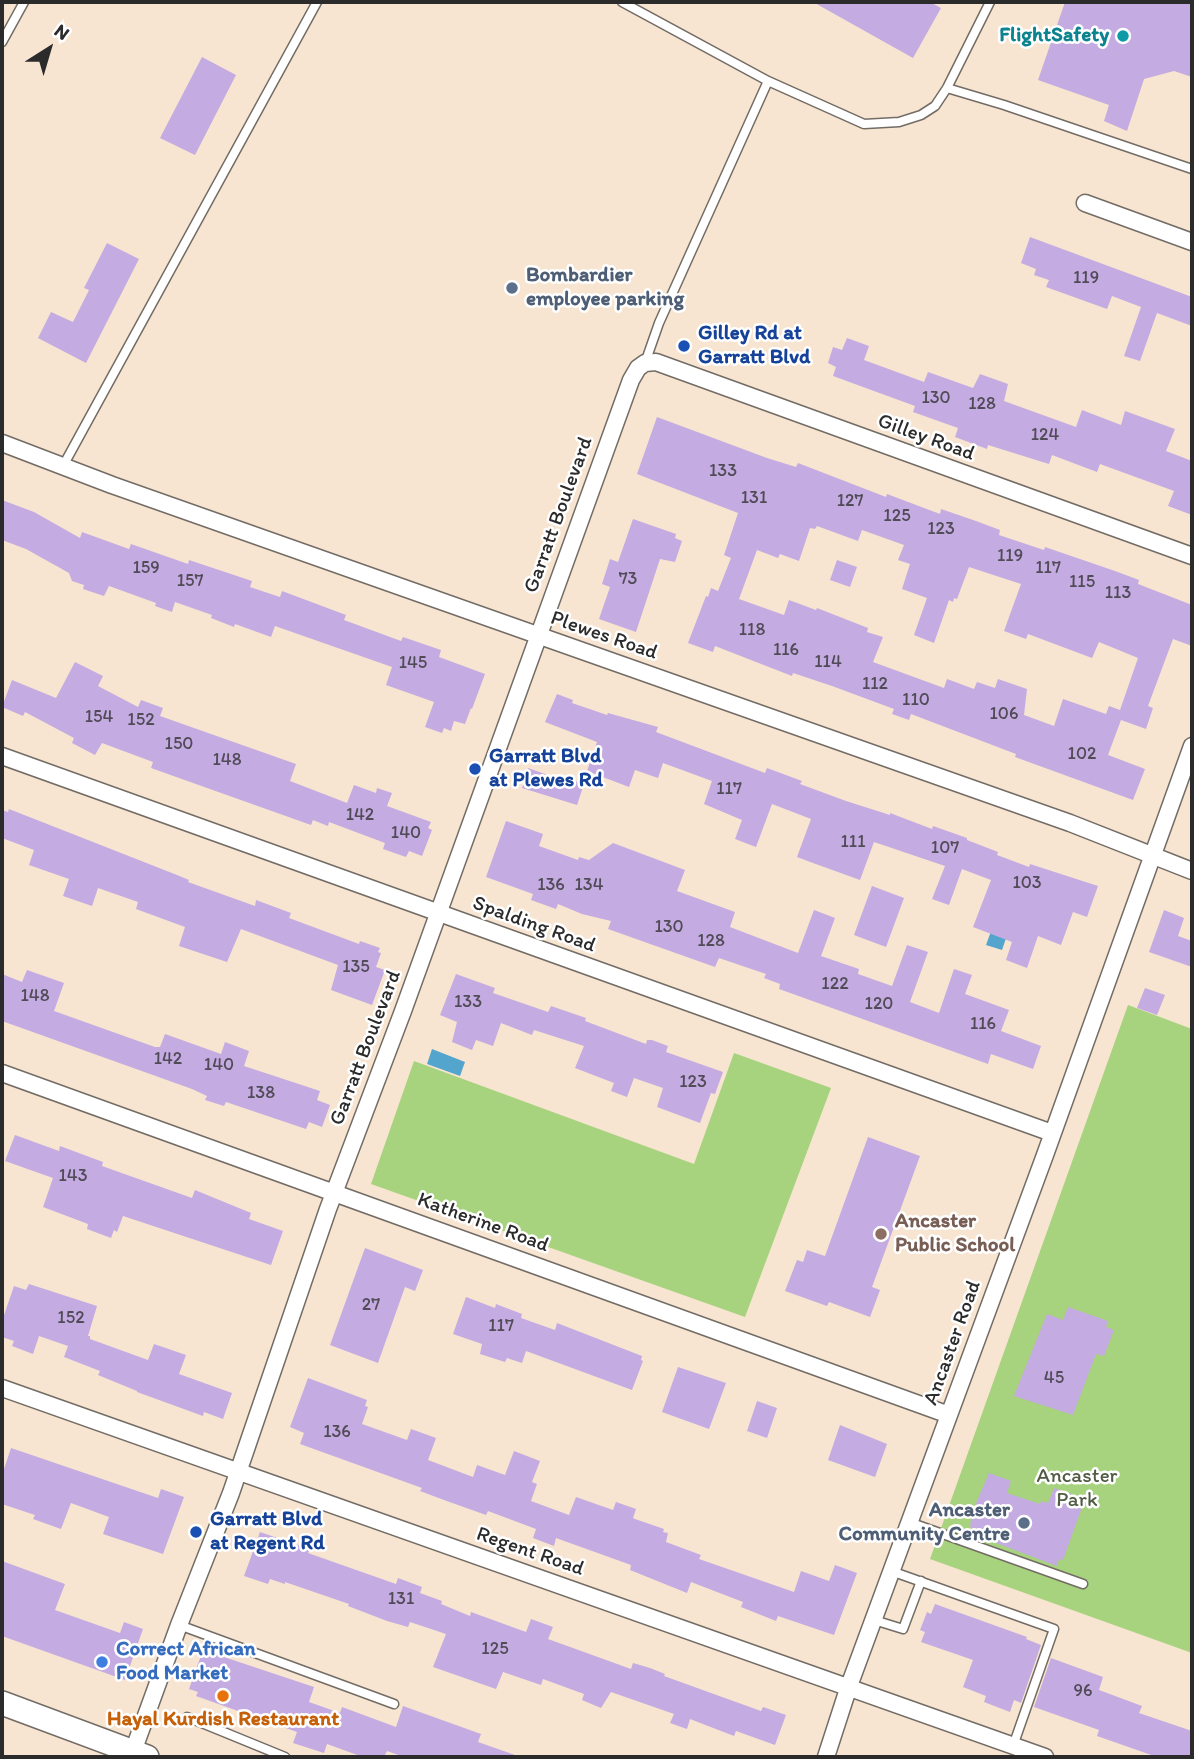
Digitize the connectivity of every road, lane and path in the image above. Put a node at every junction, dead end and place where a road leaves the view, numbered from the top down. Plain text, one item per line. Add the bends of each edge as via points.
1 (24, 2) edge
2 (317, 2) edge
3 (622, 2) edge
4 (990, 2) edge
5 (2, 42) edge
6 (768, 81) junction
7 (947, 88) junction
8 (1192, 169) edge
9 (1085, 203) dead end
10 (1192, 242) edge
11 (645, 363) junction
12 (2, 443) edge
13 (63, 466) junction
14 (1192, 556) edge
15 (537, 635) junction
16 (1192, 746) edge
17 (2, 756) edge
18 (1153, 855) junction
19 (1192, 871) edge
20 (438, 913) junction
21 (2, 1073) edge
22 (1052, 1133) junction
23 (335, 1191) junction
24 (2, 1388) edge
25 (949, 1415) junction
26 (238, 1472) junction
27 (909, 1522) junction
28 (891, 1571) junction
29 (921, 1581) junction
30 (1083, 1584) dead end
31 (874, 1620) junction
32 (179, 1625) junction
33 (849, 1686) junction
34 (2, 1703) edge
35 (394, 1704) dead end
36 (187, 1717) dead end
37 (1013, 1746) junction
38 (270, 1754) edge
39 (137, 1755) edge
40 (285, 1757) edge
41 (826, 1757) edge
42 (1045, 1757) edge

1 - 5 lane
2 - 13 lane
3 - 6 lane
4 - 7 lane
6 - 7 lane via 864,124 899,122 921,114 935,106
6 - 11 lane
7 - 8 lane
9 - 10 street
11 - 14 street, Gilley Road via 656,362
11 - 15 street, Garratt Boulevard via 631,380
12 - 13 street, Plewes Road
13 - 15 street, Plewes Road
15 - 18 street, Plewes Road
15 - 20 street, Garratt Boulevard
16 - 18 street, Ancaster Road
17 - 20 street, Spalding Road
18 - 19 street, Plewes Road
18 - 22 street, Ancaster Road
20 - 22 street, Spalding Road
20 - 23 street, Garratt Boulevard
21 - 23 street, Katherine Road
22 - 25 street, Ancaster Road
23 - 25 street, Katherine Road
23 - 26 street, Garratt Boulevard
24 - 26 street, Regent Road
25 - 27 street, Ancaster Road
26 - 32 street, Garratt Boulevard
26 - 33 street, Regent Road
27 - 28 street, Ancaster Road
27 - 30 lane
28 - 29 lane
28 - 31 street, Ancaster Road
29 - 31 lane via 903,1629
29 - 37 lane via 1054,1629
31 - 33 street, Ancaster Road
32 - 35 lane
32 - 39 street, Garratt Boulevard
33 - 37 street, Regent Road
33 - 41 street, Ancaster Road
34 - 39 main road
36 - 38 lane
37 - 42 street, Regent Road
38 - 40 lane

